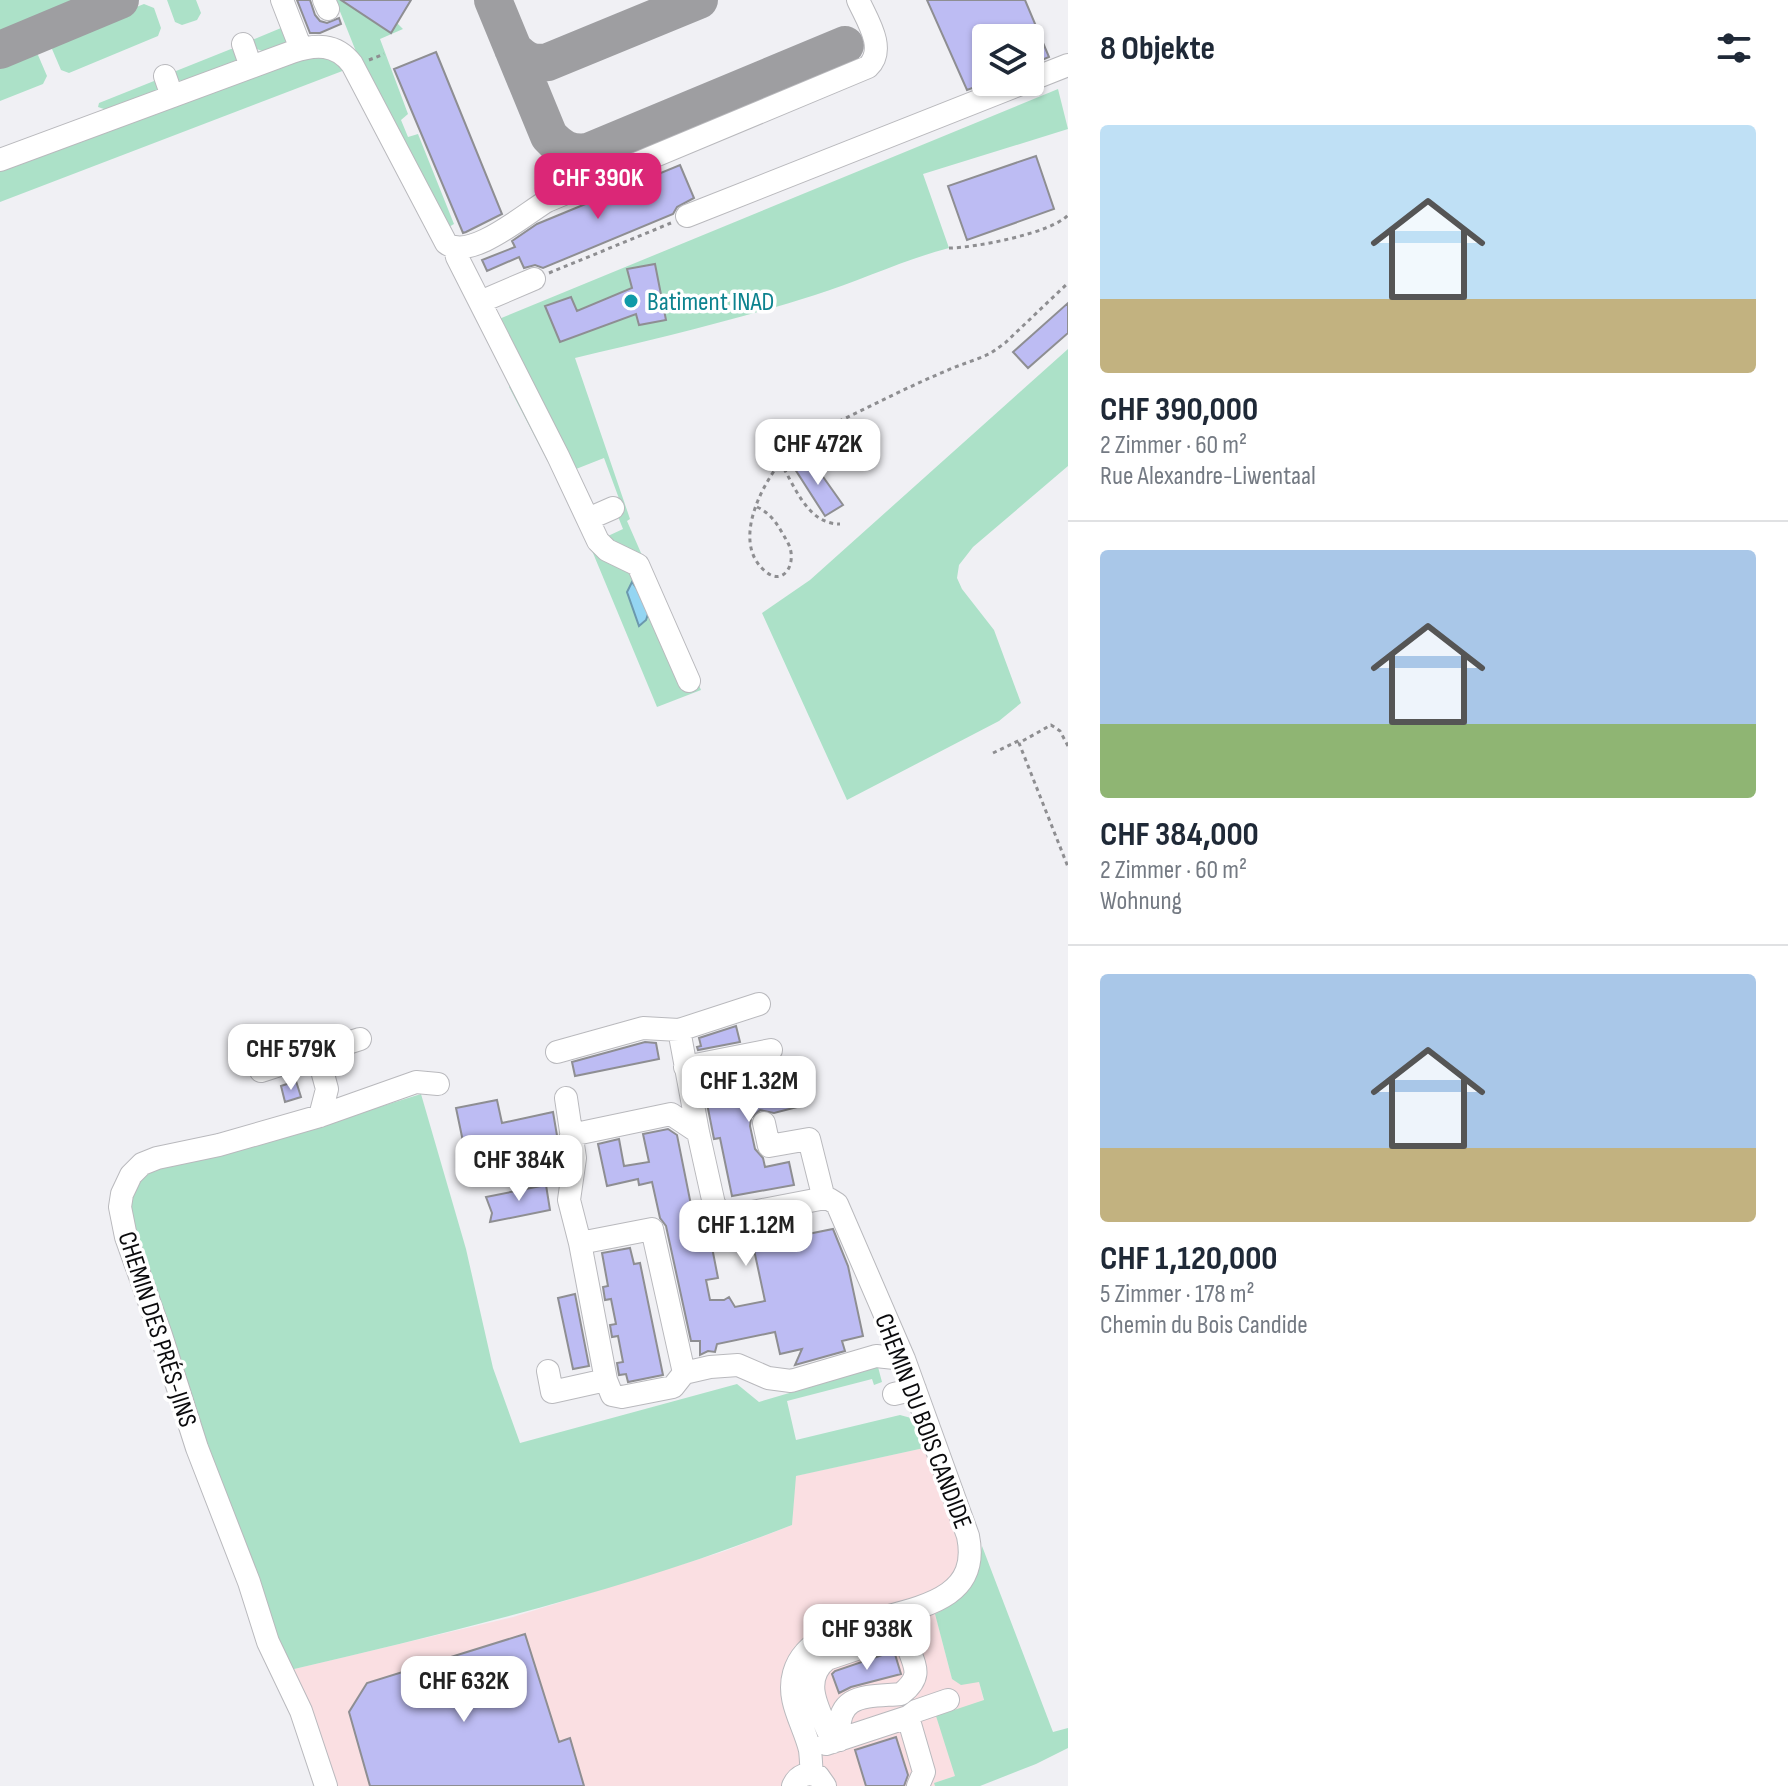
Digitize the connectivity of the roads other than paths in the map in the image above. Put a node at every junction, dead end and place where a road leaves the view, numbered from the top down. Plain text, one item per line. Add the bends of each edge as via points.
1 (282, 0) edge
2 (858, 0) edge
3 (243, 44) dead end
4 (301, 49) junction
5 (1068, 65) edge
6 (251, 67) junction
7 (1044, 75) edge
8 (990, 96) edge
9 (0, 160) edge
10 (687, 216) road end
11 (455, 248) junction
12 (534, 279) road end
13 (480, 302) junction
14 (613, 508) dead end
15 (588, 519) junction
16 (689, 681) dead end
17 (759, 1004) dead end
18 (679, 1030) junction
19 (360, 1039) dead end
20 (771, 1050) dead end
21 (317, 1052) junction
22 (557, 1052) dead end
23 (685, 1067) junction
24 (261, 1071) dead end
25 (438, 1084) dead end
26 (566, 1098) dead end
27 (320, 1116) junction
28 (764, 1123) dead end
29 (698, 1132) junction
30 (571, 1135) junction
31 (831, 1202) junction
32 (580, 1243) junction
33 (904, 1359) junction
34 (548, 1371) dead end
35 (684, 1373) junction
36 (606, 1380) junction
37 (948, 1700) dead end
38 (908, 1717) junction
39 (836, 1741) junction
40 (810, 1750) junction
41 (819, 1780) edge
42 (326, 1786) edge
43 (793, 1786) edge
44 (918, 1786) edge

1 - 4 street
2 - 11 street via 877,47 868,67 547,201 508,229
3 - 6 street
4 - 6 street
4 - 11 street via 324,46 346,56 442,237
5 - 7 street
6 - 9 street via 169,86 23,143
8 - 10 street
11 - 13 street
12 - 13 street
13 - 15 street
14 - 15 street
15 - 16 street via 607,550 638,565
17 - 18 street
18 - 22 street via 643,1028
18 - 23 street
19 - 21 street
20 - 23 street
21 - 24 street
21 - 27 street via 327,1089
23 - 29 street
25 - 27 street, CHEMIN DES PRÉS-JINS via 416,1082
26 - 30 street
27 - 42 street, CHEMIN DES PRÉS-JINS via 142,1164 125,1185 120,1207 197,1448
28 - 31 street, CHEMIN DU BOIS CANDIDE via 769,1146 809,1139
29 - 30 street via 671,1114
29 - 31 street via 714,1204 721,1213 732,1216
30 - 32 street via 575,1158 569,1200
31 - 33 street, CHEMIN DU BOIS CANDIDE
32 - 35 street via 652,1229
32 - 36 street
33 - 35 street via 876,1356 791,1381 738,1365
33 - 40 street, CHEMIN DU BOIS CANDIDE via 904,1391 968,1536 969,1567 957,1586 936,1601 822,1637 806,1651 792,1688
34 - 36 street via 552,1392
35 - 36 street via 673,1387 622,1397 612,1395
37 - 38 street
38 - 39 street
38 - 44 street via 924,1772
39 - 39 street via 840,1718 853,1700 901,1694 917,1678 902,1636 827,1659 814,1674 812,1685
39 - 40 street
40 - 41 street, CHEMIN DU BOIS CANDIDE
41 - 43 street, CHEMIN DU BOIS CANDIDE via 801,1776

